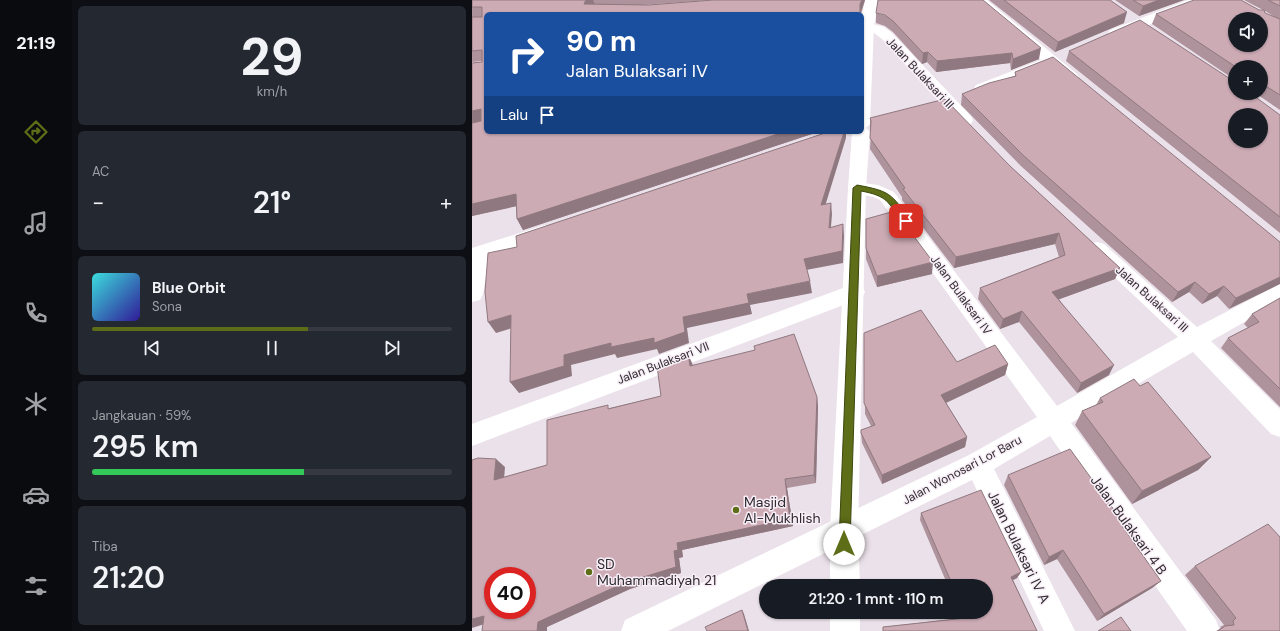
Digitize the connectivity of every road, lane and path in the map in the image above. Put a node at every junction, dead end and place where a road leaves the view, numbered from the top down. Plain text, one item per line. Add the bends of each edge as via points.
1 (872, 0) edge
2 (978, 0) edge
3 (1200, 0) edge
4 (1123, 12) edge
5 (1139, 23) junction
6 (865, 25) edge
7 (1152, 32) edge
8 (1102, 39) edge
9 (1059, 58) junction
10 (1082, 86) edge
11 (952, 100) junction
12 (866, 125) edge
13 (978, 134) edge
14 (857, 188) junction
15 (562, 226) edge
16 (1084, 237) edge
17 (476, 255) edge
18 (854, 292) junction
19 (1280, 292) edge
20 (472, 294) edge
21 (1195, 339) junction
22 (1053, 420) junction
23 (1280, 426) edge
24 (472, 435) edge
25 (978, 464) junction
26 (844, 530) junction
27 (845, 579) edge
28 (845, 619) edge
29 (636, 631) edge
30 (845, 631) edge
31 (1060, 631) edge
32 (1205, 631) edge

1 - 6 street
2 - 9 street
3 - 5 street
4 - 5 street
5 - 7 street
5 - 8 street
6 - 11 street, Jalan Bulaksari III via 887,36
6 - 12 street
9 - 10 street
9 - 11 street
11 - 13 street, Jalan Bulaksari III
12 - 14 street
14 - 18 street
14 - 22 street, Jalan Bulaksari IV via 880,192 887,196
15 - 17 street
16 - 21 street, Jalan Bulaksari III
17 - 20 street
18 - 24 street, Jalan Bulaksari VII
18 - 26 street
19 - 21 street, Jalan Wonosari Lor Baru
21 - 22 street, Jalan Wonosari Lor Baru
21 - 23 street, Jalan Bulaksari III
22 - 25 street, Jalan Wonosari Lor Baru
22 - 32 street, Jalan Bulaksari 4 B
25 - 26 street, Jalan Wonosari Lor Baru
25 - 31 street, Jalan Bulaksari IV A
26 - 27 street
26 - 29 street, Jalan Wonosari Lor Baru
28 - 30 street

